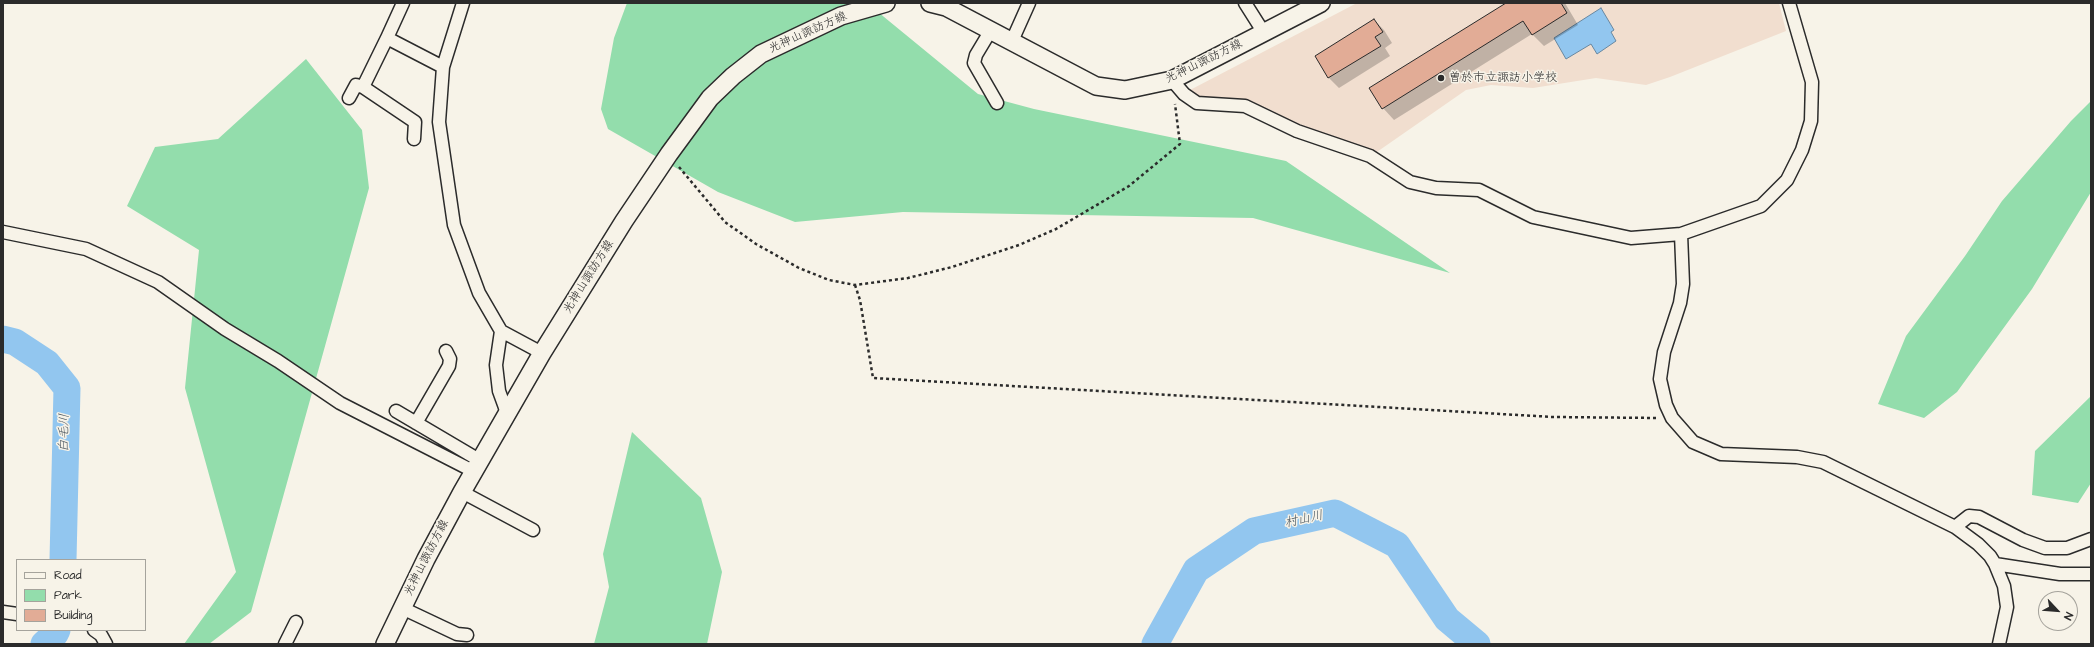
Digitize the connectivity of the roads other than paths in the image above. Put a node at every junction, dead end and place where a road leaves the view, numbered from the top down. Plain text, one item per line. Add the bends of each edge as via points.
1 (403, 3) edge
2 (463, 3) edge
3 (886, 3) edge
4 (930, 3) edge
5 (1029, 3) edge
6 (1245, 3) edge
7 (1321, 3) edge
8 (1789, 3) edge
9 (991, 30) junction
10 (1264, 33) junction
11 (387, 38) junction
12 (1012, 41) junction
13 (443, 67) junction
14 (1172, 80) junction
15 (363, 87) junction
16 (349, 98) dead end
17 (997, 103) dead end
18 (414, 139) dead end
19 (3, 232) edge
20 (1681, 234) junction
21 (500, 330) junction
22 (446, 351) dead end
23 (542, 353) junction
24 (396, 411) dead end
25 (507, 413) junction
26 (416, 423) junction
27 (476, 466) junction
28 (462, 492) junction
29 (1955, 527) junction
30 (533, 530) dead end
31 (2091, 539) edge
32 (1995, 564) junction
33 (2091, 574) edge
34 (402, 608) junction
35 (3, 612) edge
36 (16, 614) edge
37 (296, 622) dead end
38 (95, 631) edge
39 (467, 635) dead end
40 (106, 644) edge
41 (285, 644) edge
42 (385, 644) edge
43 (1999, 644) edge

1 - 11 street
2 - 13 street
3 - 23 main road, 光神山諏訪方線 via 841,16 761,54 710,98 624,221
4 - 9 main road, 光神山諏訪方線 via 946,7
5 - 12 street
6 - 10 street
7 - 10 main road, 光神山諏訪方線
8 - 20 street via 1812,82 1811,121 1802,150 1787,180 1761,206
9 - 12 main road, 光神山諏訪方線
9 - 17 street via 974,63
10 - 14 main road, 光神山諏訪方線
11 - 13 street
11 - 15 street
12 - 14 main road, 光神山諏訪方線 via 1096,86 1124,90
13 - 21 street via 439,122 454,226 479,293
14 - 20 street via 1184,94 1197,103 1245,106 1297,131 1370,156 1410,182 1436,188 1479,190 1533,217 1631,238
15 - 16 street via 356,85
15 - 18 street via 415,122
19 - 27 street via 86,249 158,282 340,404
20 - 29 street via 1683,284 1680,303 1664,352 1660,379 1672,418 1693,442 1721,454 1797,457 1823,462
21 - 23 street
21 - 25 street via 496,365 499,391
22 - 26 street via 450,359 449,366
23 - 25 main road, 光神山諏訪方線
24 - 26 street
25 - 27 main road, 光神山諏訪方線
26 - 27 street
27 - 28 main road, 光神山諏訪方線
28 - 30 street
28 - 34 main road, 光神山諏訪方線
29 - 31 street via 1969,516 1979,517 2023,540 2045,548 2067,548
29 - 32 street via 1978,544
32 - 33 street via 2060,574
32 - 43 street via 2004,586 2007,608
34 - 39 street via 457,634
34 - 42 main road, 光神山諏訪方線
35 - 36 street
37 - 41 street
38 - 40 street

